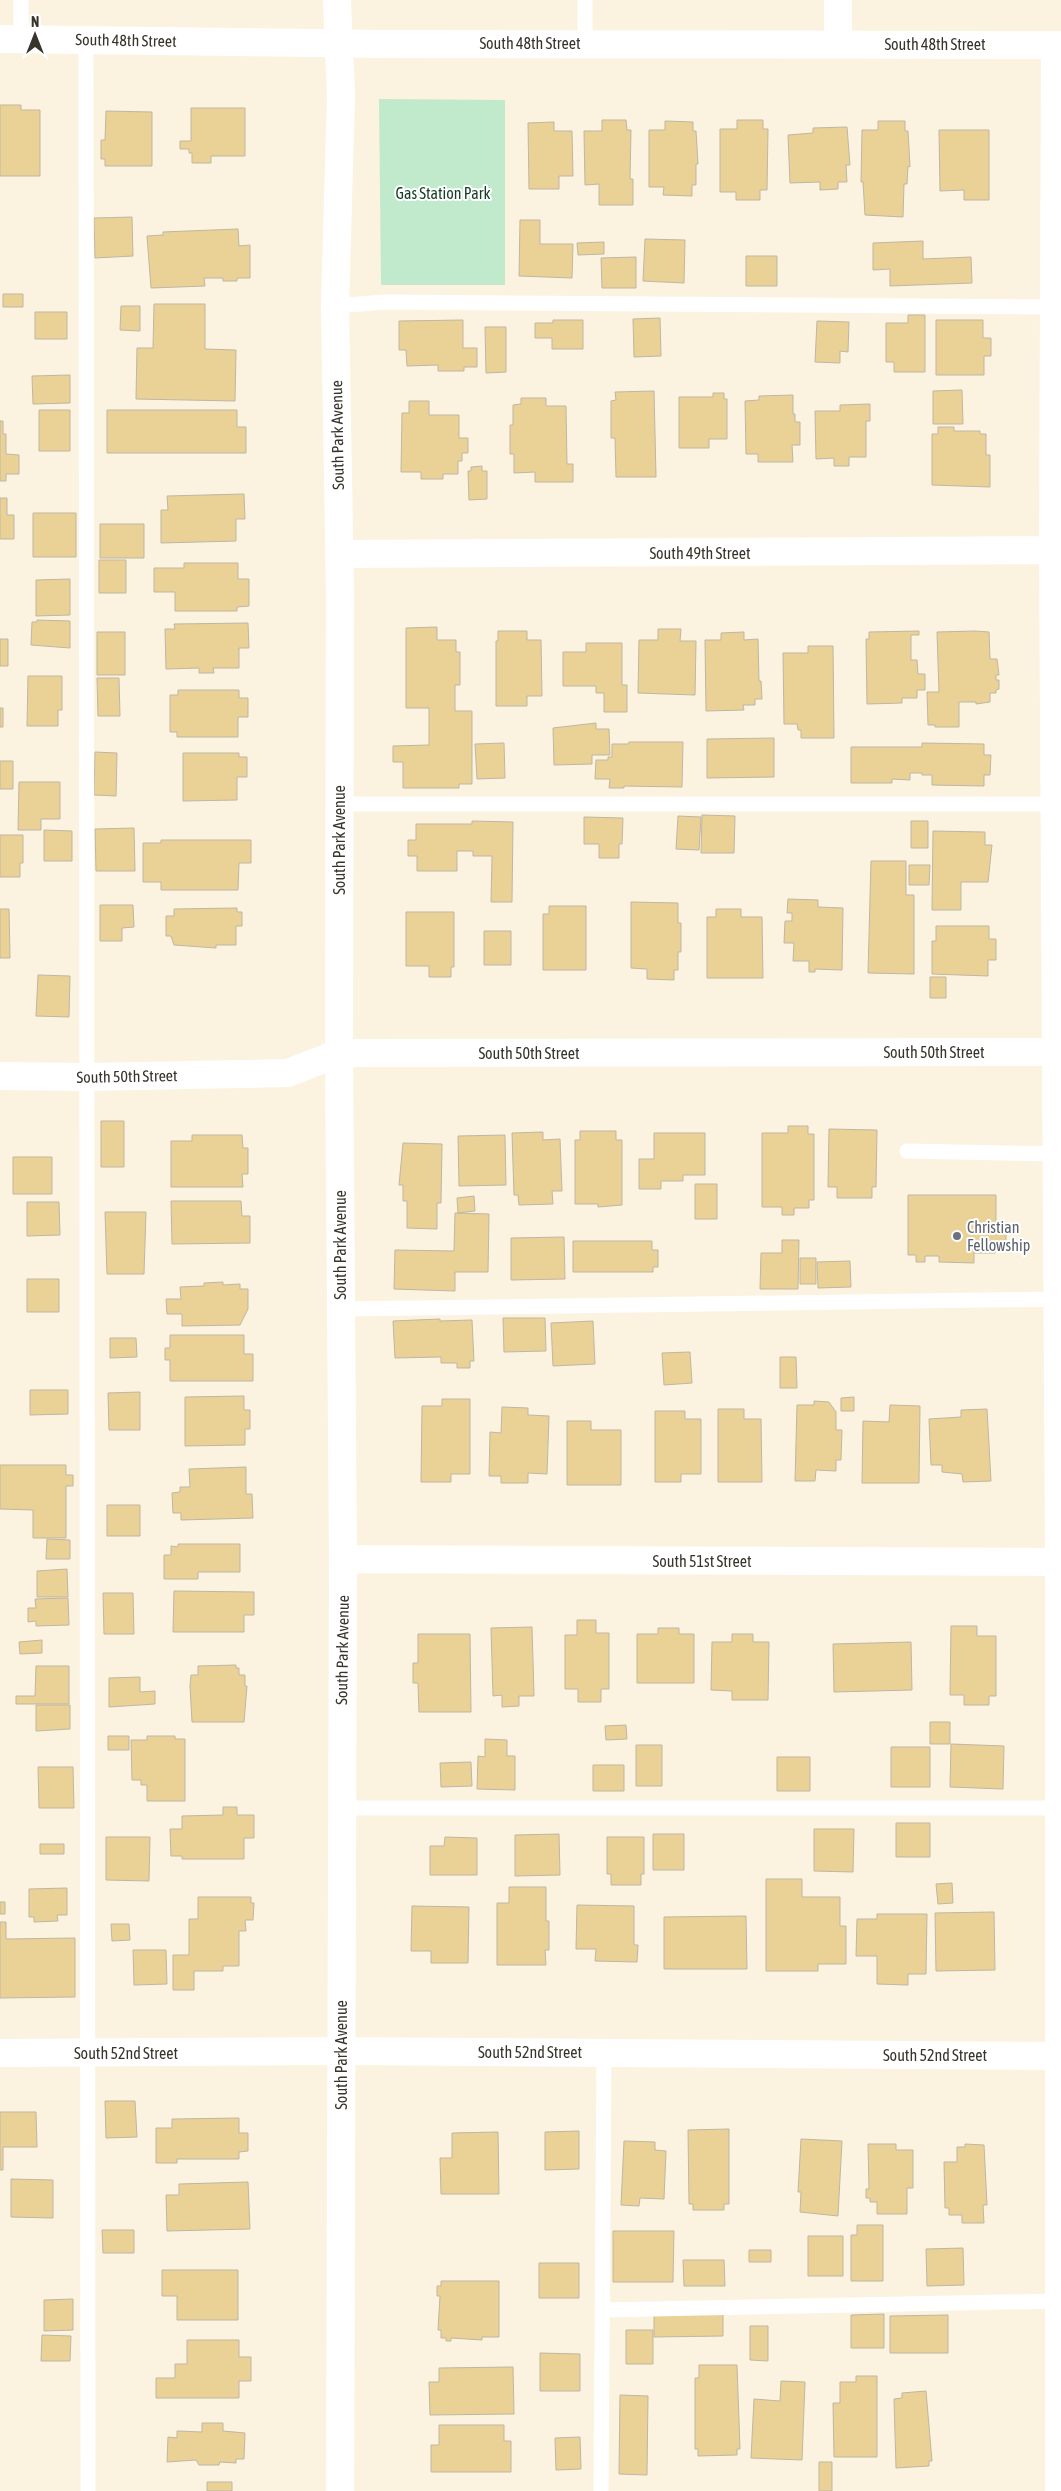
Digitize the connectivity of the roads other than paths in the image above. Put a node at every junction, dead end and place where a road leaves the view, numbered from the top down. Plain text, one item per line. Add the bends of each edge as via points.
1 (21, 0) edge
2 (337, 0) edge
3 (585, 0) edge
4 (838, 0) edge
5 (10, 39) edge
6 (86, 40) junction
7 (338, 43) junction
8 (585, 43) junction
9 (838, 43) junction
10 (1058, 45) edge
11 (335, 306) junction
12 (1057, 307) edge
13 (1057, 550) edge
14 (339, 554) junction
15 (339, 804) junction
16 (1058, 804) edge
17 (1059, 1052) edge
18 (339, 1053) junction
19 (0, 1076) edge
20 (87, 1077) junction
21 (906, 1151) dead end
22 (1057, 1154) junction
23 (1059, 1299) edge
24 (341, 1309) junction
25 (343, 1559) junction
26 (1060, 1562) edge
27 (341, 1808) junction
28 (1060, 1808) edge
29 (341, 2051) junction
30 (0, 2053) edge
31 (87, 2053) junction
32 (604, 2053) junction
33 (1060, 2056) edge
34 (1060, 2301) edge
35 (602, 2310) junction
36 (88, 2491) edge
37 (340, 2491) edge
38 (601, 2491) edge
39 (1059, 2491) edge

1 - 5 lane
2 - 7 street, South Park Avenue
3 - 8 lane
4 - 9 street
5 - 6 street, South 48th Street
6 - 7 street, South 48th Street
6 - 20 lane
7 - 8 street, South 48th Street
7 - 11 street, South Park Avenue via 341,96
8 - 9 street, South 48th Street
9 - 10 street, South 48th Street
10 - 12 street
11 - 12 lane via 395,302
11 - 14 street, South Park Avenue
12 - 13 street
13 - 14 street, South 49th Street
13 - 16 street
14 - 15 street, South Park Avenue
15 - 16 lane
15 - 18 street, South Park Avenue
16 - 17 street
17 - 18 street, South 50th Street
17 - 22 street
18 - 20 street, South 50th Street via 288,1073
18 - 24 street, South Park Avenue
19 - 20 street, South 50th Street
20 - 31 lane
21 - 22 lane
22 - 23 street
23 - 24 lane
23 - 26 street
24 - 25 street, South Park Avenue
25 - 26 street, South 51st Street
25 - 27 street, South Park Avenue
26 - 28 street
27 - 28 lane
27 - 29 street, South Park Avenue
28 - 33 street
29 - 31 street, South 52nd Street
29 - 32 street, South 52nd Street
29 - 37 street, South Park Avenue
30 - 31 street, South 52nd Street
31 - 36 lane
32 - 33 street, South 52nd Street
32 - 35 lane
33 - 34 street
34 - 35 lane
34 - 39 street
35 - 38 lane

